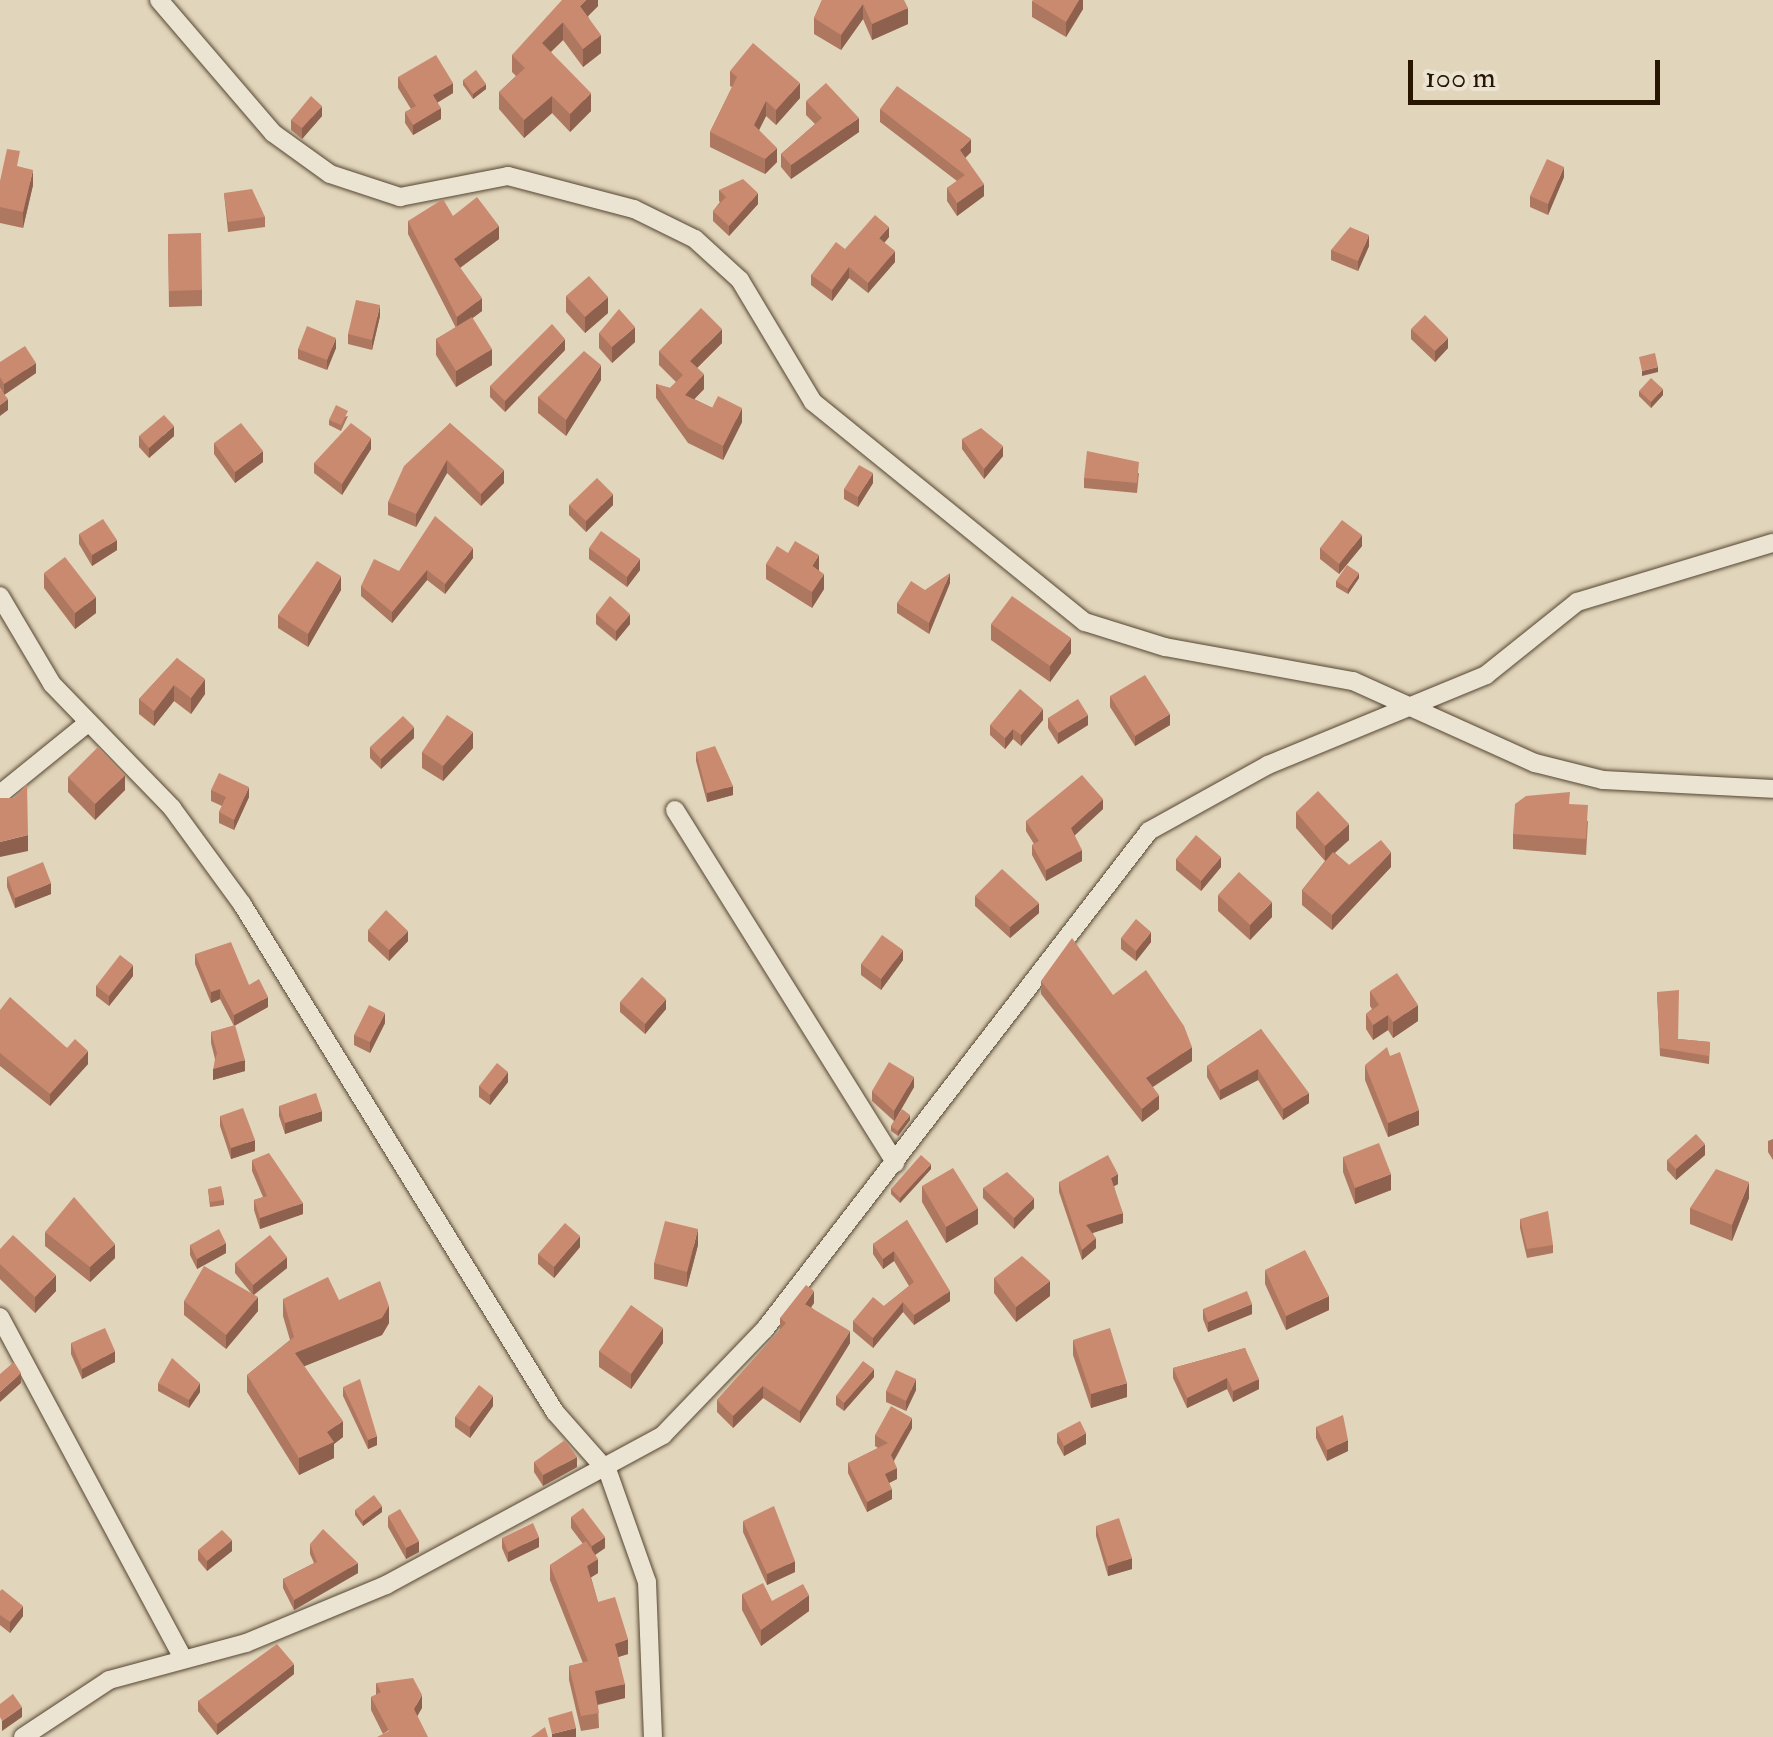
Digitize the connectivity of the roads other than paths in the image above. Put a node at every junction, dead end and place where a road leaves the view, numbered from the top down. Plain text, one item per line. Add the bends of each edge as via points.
1 (160, 0) edge
2 (1773, 543) edge
3 (0, 596) edge
4 (1403, 710) junction
5 (90, 722) junction
6 (1773, 789) edge
7 (0, 794) edge
8 (675, 810) dead end
9 (896, 1163) junction
10 (0, 1317) edge
11 (608, 1472) junction
12 (182, 1656) junction
13 (23, 1737) edge
14 (652, 1737) edge

1 - 4 street via 273,134 330,174 400,197 508,176 634,209 696,239 750,294 813,402 1086,622 1165,648 1334,676
2 - 4 street via 1624,580 1577,602 1486,674
3 - 5 street via 52,684
4 - 6 street via 1603,780
4 - 9 street via 1268,765 1149,831 1030,974
5 - 7 street
5 - 11 street via 172,808 242,904 555,1412
8 - 9 street
9 - 11 street via 699,1403
10 - 12 street
11 - 12 street via 306,1623
11 - 14 street via 647,1582
12 - 13 street via 108,1680

